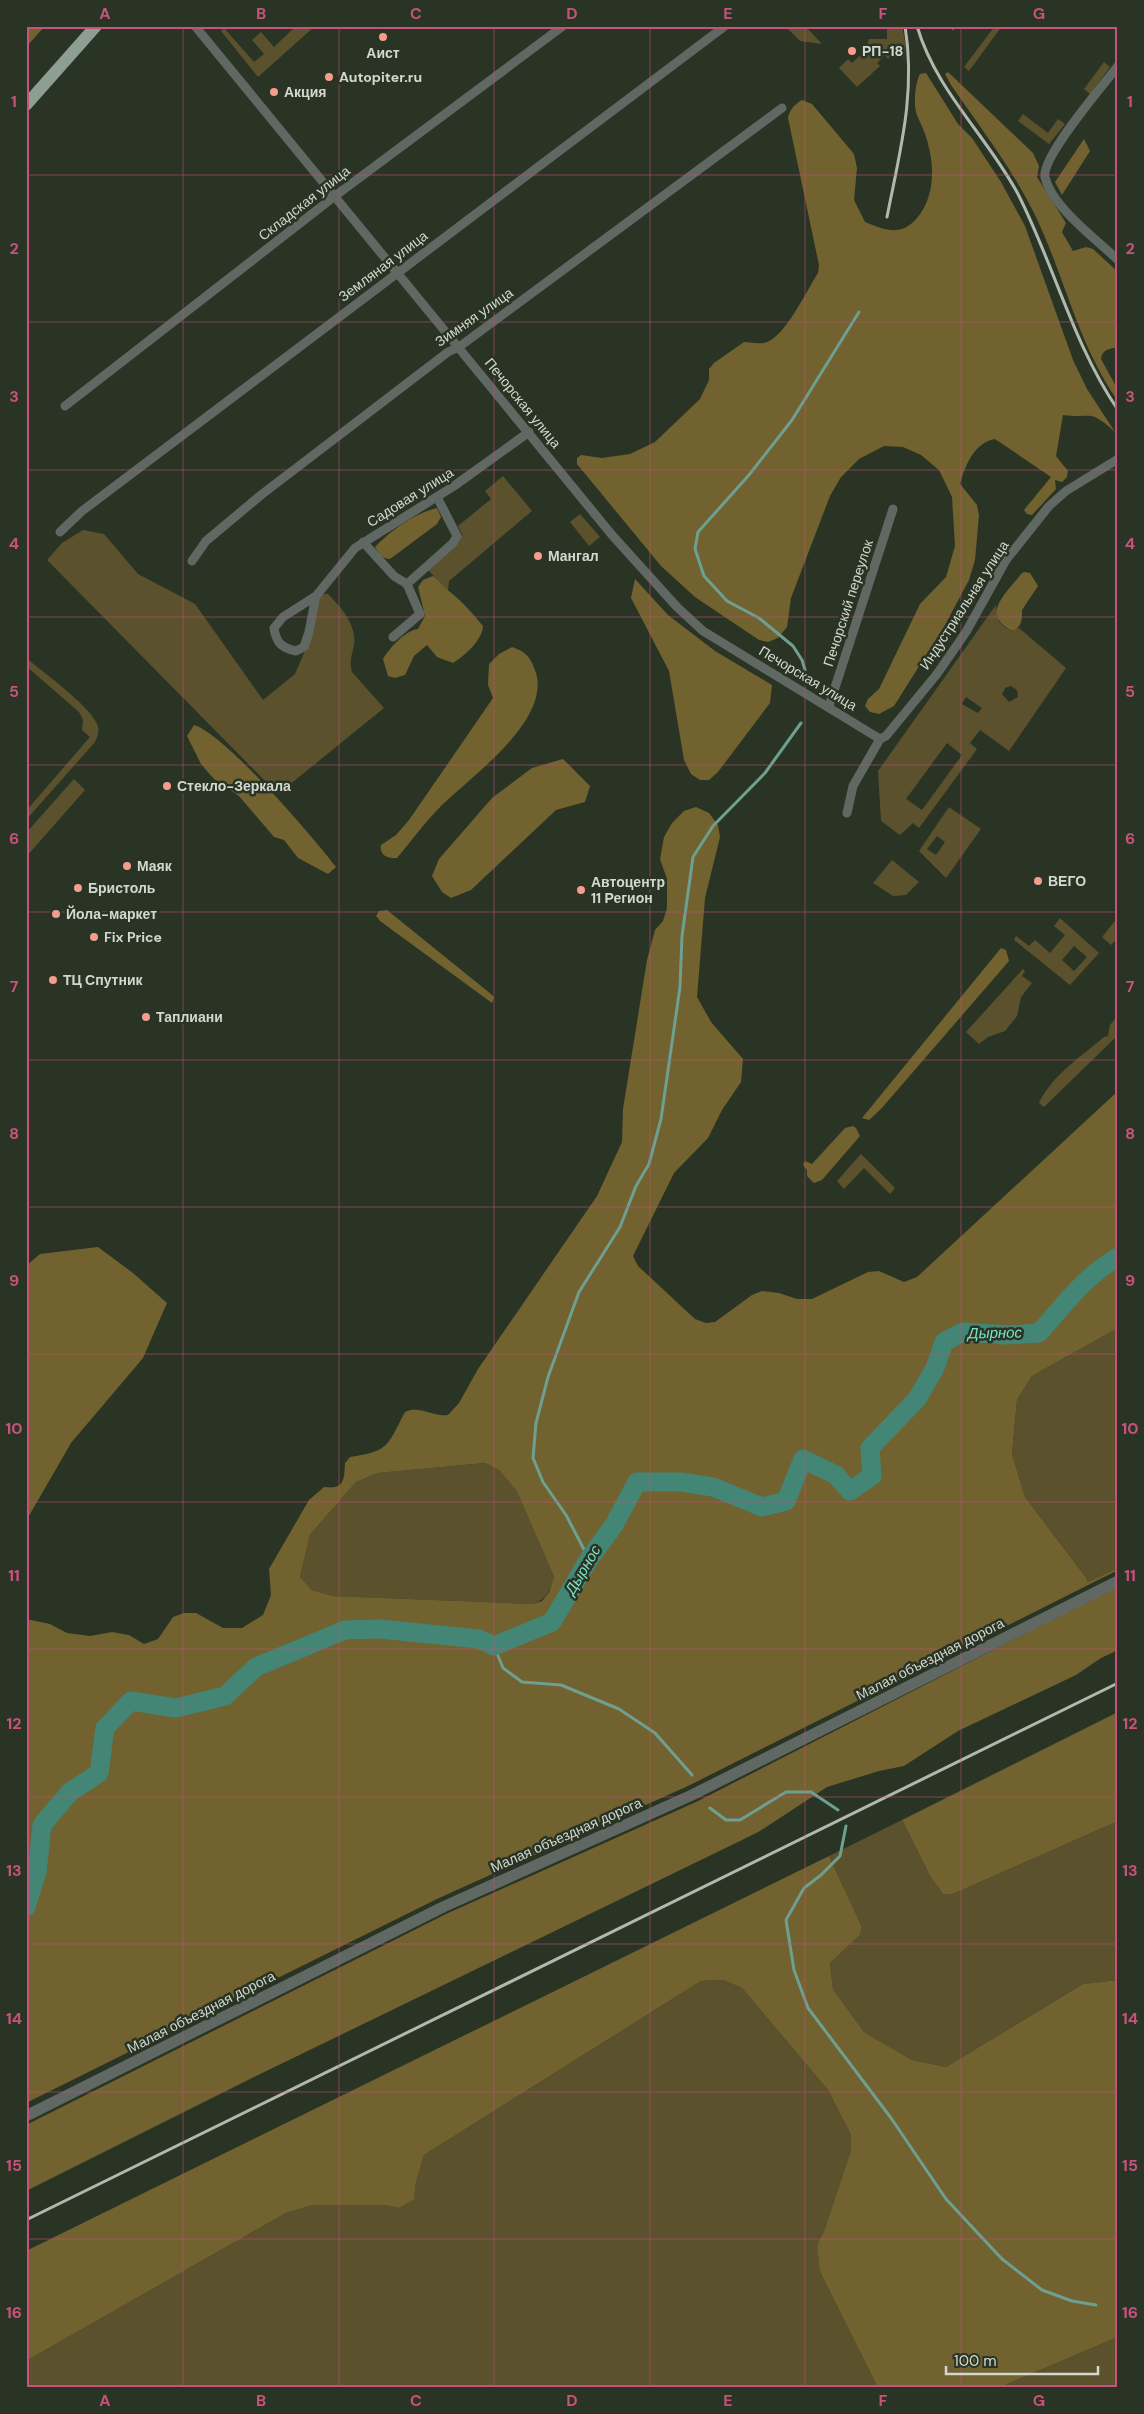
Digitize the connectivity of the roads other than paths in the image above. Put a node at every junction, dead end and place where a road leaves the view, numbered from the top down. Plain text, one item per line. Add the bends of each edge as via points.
1 (96, 26) edge
2 (195, 26) edge
3 (563, 26) edge
4 (725, 26) edge
5 (1118, 66) edge
6 (26, 105) edge
7 (782, 108) dead end
8 (335, 196) junction
9 (1118, 260) edge
10 (398, 272) junction
11 (459, 347) junction
12 (65, 406) dead end
13 (529, 432) junction
14 (1118, 459) edge
15 (437, 497) junction
16 (894, 509) dead end
17 (60, 532) dead end
18 (363, 542) junction
19 (192, 561) dead end
20 (407, 584) junction
21 (316, 596) junction
22 (393, 637) dead end
23 (829, 706) junction
24 (883, 738) junction
25 (847, 813) dead end
26 (1118, 1581) edge
27 (26, 2116) edge

1 - 6 main road
2 - 8 street, Печорская улица
3 - 8 street, Складская улица
4 - 10 street, Земляная улица
5 - 9 street via 1050,155 1044,175 1053,194 1072,217
7 - 11 street, Зимняя улица
8 - 10 street, Печорская улица
8 - 12 street, Складская улица
10 - 11 street, Печорская улица
10 - 17 street, Земляная улица via 82,511
11 - 13 street, Печорская улица
11 - 19 street, Зимняя улица via 448,352 261,495 206,541
13 - 15 street, Садовая улица
13 - 23 street, Печорская улица via 612,534 692,622
14 - 24 street, Индустриальная улица via 1066,491 1049,506 1006,560 966,632 937,674
15 - 18 street, Садовая улица
15 - 20 street via 457,536
16 - 23 street, Печорский переулок
18 - 20 street via 394,576
18 - 21 street, Садовая улица
20 - 22 street via 420,614
21 - 21 street, Садовая улица via 304,647 296,651 281,645 274,628 283,617
23 - 24 street, Печорская улица
24 - 25 street via 853,786
26 - 27 street, Малая объездная дорога via 692,1795 443,1907

